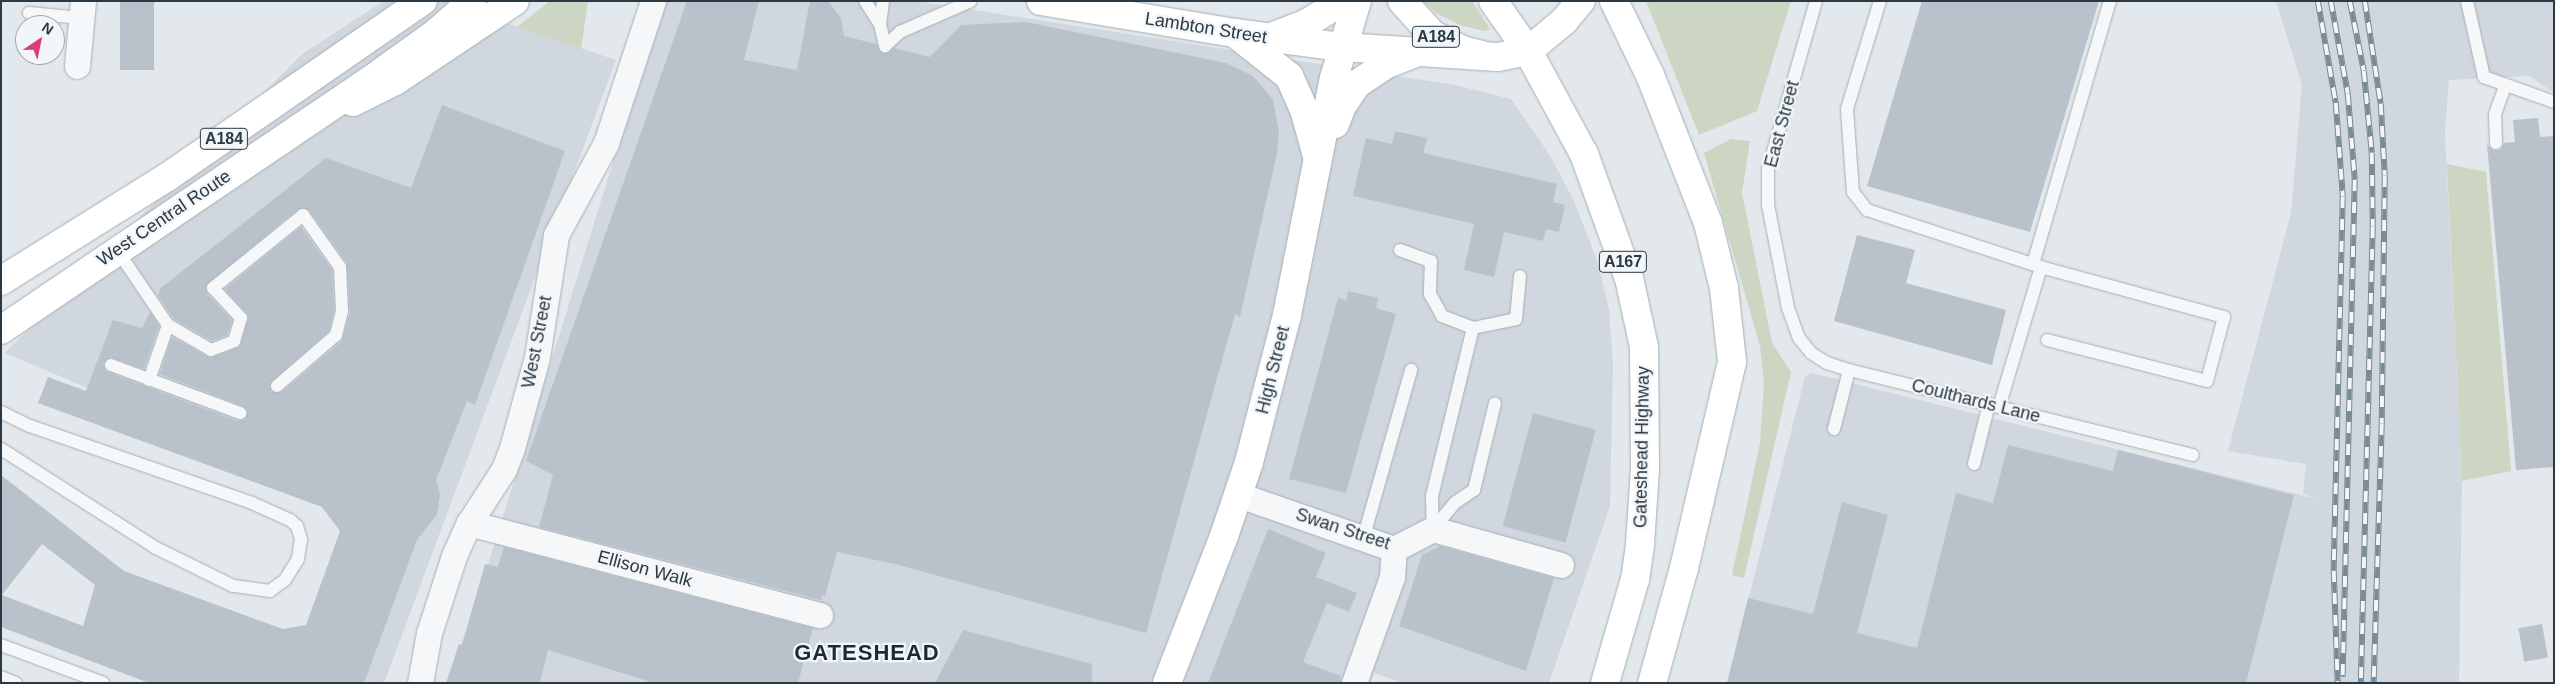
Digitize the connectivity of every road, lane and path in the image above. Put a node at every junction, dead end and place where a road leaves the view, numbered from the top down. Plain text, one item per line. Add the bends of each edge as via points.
1 (423, 1) edge
2 (472, 1) edge
3 (515, 1) edge
4 (653, 1) edge
5 (865, 1) edge
6 (883, 1) edge
7 (971, 1) edge
8 (1041, 1) edge
9 (1343, 1) edge
10 (1357, 1) edge
11 (1402, 1) edge
12 (1493, 1) edge
13 (1581, 1) edge
14 (1614, 1) edge
15 (1816, 1) edge
16 (1880, 1) edge
17 (2110, 1) edge
18 (2467, 1) edge
19 (82, 10) edge
20 (29, 13) dead end
21 (880, 24) junction
22 (1235, 33) junction
23 (1269, 38) junction
24 (1342, 47) junction
25 (1528, 51) junction
26 (1418, 52) junction
27 (1482, 56) junction
28 (78, 66) dead end
29 (2505, 86) junction
30 (2554, 102) edge
31 (275, 142) junction
32 (2496, 143) dead end
33 (1320, 165) junction
34 (117, 250) junction
35 (1400, 250) dead end
36 (2037, 265) junction
37 (1520, 276) dead end
38 (1, 281) edge
39 (1788, 308) joint
40 (168, 325) junction
41 (1473, 328) junction
42 (1, 330) edge
43 (2047, 340) dead end
44 (111, 365) dead end
45 (1411, 370) dead end
46 (1849, 370) junction
47 (149, 380) junction
48 (277, 386) dead end
49 (1495, 403) dead end
50 (1994, 406) junction
51 (1, 412) edge
52 (240, 413) dead end
53 (1834, 428) dead end
54 (1, 450) edge
55 (2193, 454) dead end
56 (1974, 464) dead end
57 (1238, 495) junction
58 (469, 523) junction
59 (1433, 529) junction
60 (1363, 538) junction
61 (1394, 549) junction
62 (1561, 565) dead end
63 (820, 615) dead end
64 (1, 645) edge
65 (1, 678) edge
66 (16, 683) edge
67 (103, 683) edge
68 (420, 683) edge
69 (1167, 683) edge
70 (1354, 683) edge
71 (1605, 683) edge
72 (1652, 683) edge

1 - 38 main road, West Central Route / A184 via 198,156
2 - 31 main road, West Central Route / A184 via 436,33
3 - 31 main road via 395,81
4 - 58 street, West Street via 606,143 556,235 537,357 512,448 504,469
5 - 21 lane
6 - 21 lane
7 - 21 lane via 900,32 885,46
8 - 22 main road, Lambton Street
9 - 23 main road via 1307,23
10 - 24 main road, High Street
11 - 27 main road, A184 via 1432,34 1462,50
12 - 25 main road, Gateshead Highway / A167
13 - 25 main road via 1564,21
14 - 72 main road via 1650,75 1708,223 1724,288 1732,362 1691,541
15 - 39 lane, East Street via 1768,170 1768,205
16 - 36 lane via 1847,109 1853,192 1867,210 1897,222
17 - 36 lane
18 - 29 lane via 2481,70 2491,82
19 - 20 lane
19 - 28 street
22 - 23 main road, Lambton Street
22 - 33 main road via 1289,76 1304,109
23 - 24 main road, Lambton Street
24 - 26 main road, Lambton Street
24 - 33 main road, High Street
25 - 27 main road, A184 via 1513,56
25 - 71 main road, Gateshead Highway / A167 via 1584,154 1629,278 1644,347 1645,469 1640,544 1635,579
26 - 27 main road, Lambton Street
26 - 33 main road via 1387,64 1356,84 1342,106
29 - 30 lane
29 - 32 lane via 2495,114
31 - 34 main road, West Central Route / A184
33 - 57 main road, High Street via 1287,315
34 - 40 lane
34 - 42 main road, West Central Route / A184
35 - 41 lane via 1431,261 1430,294 1442,316
36 - 43 lane via 2224,317 2207,381
36 - 50 lane
37 - 41 lane via 1516,319
39 - 46 lane, Coulthards Lane via 1799,338 1811,353 1827,363
40 - 47 lane
40 - 48 lane via 210,350 234,341 241,318 213,288 303,215 340,267 342,311 336,335
41 - 59 lane via 1432,496
44 - 47 lane
45 - 60 lane
46 - 50 lane, Coulthards Lane
46 - 53 lane
47 - 52 lane
49 - 59 lane via 1474,490 1456,502
50 - 55 lane, Coulthards Lane
50 - 56 lane
51 - 54 lane via 30,426 252,503 290,520 297,526 301,539 298,559 285,580 270,591 233,586 156,548
57 - 60 street, Swan Street
57 - 69 main road, High Street
58 - 63 street, Ellison Walk
58 - 68 street, West Street via 454,556 429,632
59 - 61 street, Swan Street
59 - 62 street
60 - 61 street, Swan Street
61 - 70 street via 1392,577
64 - 67 lane
65 - 66 lane

